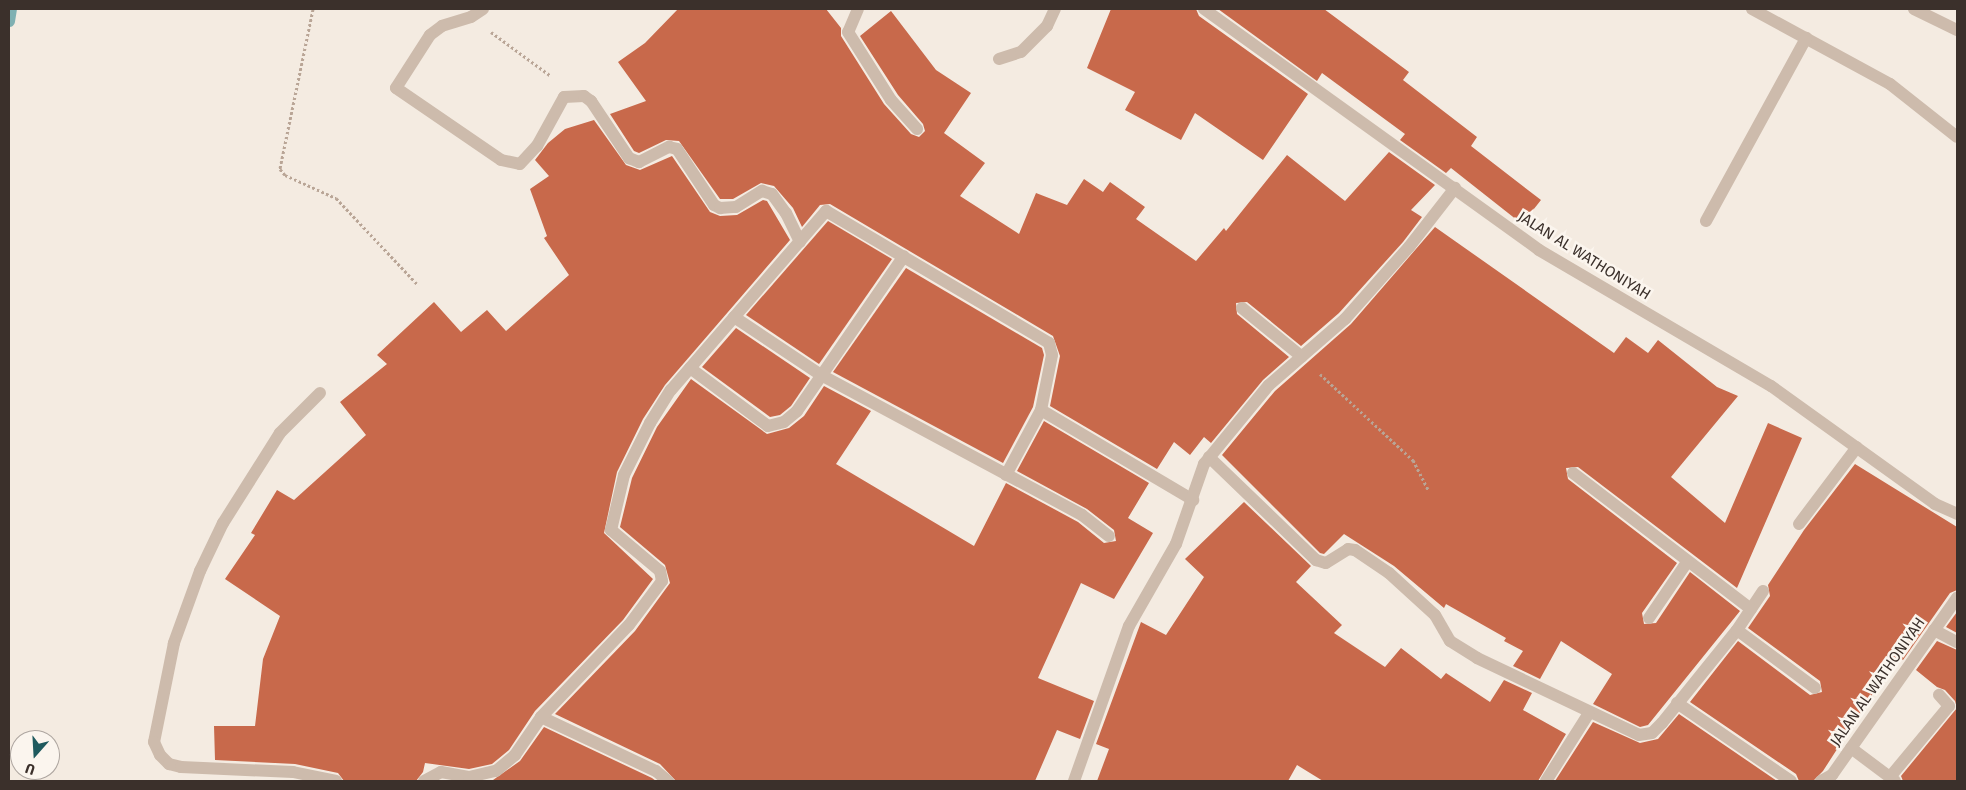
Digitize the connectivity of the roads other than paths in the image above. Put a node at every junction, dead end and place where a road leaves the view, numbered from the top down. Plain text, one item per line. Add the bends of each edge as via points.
1 (483, 9) edge
2 (858, 9) edge
3 (1055, 9) edge
4 (1204, 9) edge
5 (1752, 9) edge
6 (1914, 9) edge
7 (1957, 30) edge
8 (1806, 38) junction
9 (999, 60) dead end
10 (918, 129) dead end
11 (1957, 137) edge
12 (1454, 188) junction
13 (1706, 222) dead end
14 (800, 242) junction
15 (904, 256) junction
16 (1242, 308) dead end
17 (734, 317) junction
18 (1302, 357) junction
19 (690, 368) junction
20 (821, 375) junction
21 (320, 393) dead end
22 (1041, 410) junction
23 (1857, 447) junction
24 (1209, 457) junction
25 (1573, 474) dead end
26 (1006, 475) junction
27 (1192, 500) junction
28 (1957, 514) edge
29 (1799, 524) dead end
30 (1109, 536) dead end
31 (1687, 562) junction
32 (1763, 591) dead end
33 (1957, 598) edge
34 (1751, 609) junction
35 (1649, 618) dead end
36 (1736, 630) junction
37 (1934, 630) junction
38 (1957, 642) edge
39 (1815, 688) dead end
40 (1939, 695) dead end
41 (1677, 703) junction
42 (1589, 713) junction
43 (541, 716) junction
44 (1851, 748) junction
45 (1892, 779) edge
46 (336, 781) edge
47 (424, 781) edge
48 (668, 781) edge
49 (1074, 781) edge
50 (1546, 781) edge
51 (1791, 781) edge
52 (1822, 781) edge

1 - 14 street via 471,18 442,26 430,35 396,88 501,160 520,164 537,146 564,97 577,94 591,101 624,153 635,162 669,148 678,149 714,205 720,208 736,207 762,191 772,194 786,213
2 - 10 street via 848,32 891,100
3 - 9 street via 1046,26 1021,52
4 - 12 street, JALAN AL WATHONIYAH
5 - 8 street
6 - 7 street
8 - 11 street via 1890,84
8 - 13 street
12 - 18 street via 1409,247 1345,319
12 - 23 street, JALAN AL WATHONIYAH via 1539,250 1771,386
14 - 15 street via 826,211
14 - 17 street
15 - 20 street
15 - 22 street via 1049,343 1052,355
16 - 18 street
17 - 19 street
17 - 20 street
18 - 24 street via 1269,385
19 - 20 street via 773,427 797,411
19 - 43 street via 650,423 629,466 616,500 611,530 660,570 662,581 629,625
20 - 26 street
21 - 46 street via 280,433 223,523 200,571 174,643 154,742 169,764 181,767 293,772
22 - 26 street
22 - 27 street
23 - 28 street, JALAN AL WATHONIYAH via 1935,504
23 - 29 street
24 - 27 street
24 - 42 street via 1316,560 1333,561 1348,549 1355,550 1389,573 1435,615 1450,641 1477,658
25 - 31 street
26 - 30 street via 1082,515
27 - 49 street via 1176,544 1129,626
31 - 34 street
31 - 35 street
32 - 34 street
33 - 37 street, JALAN AL WATHONIYAH
34 - 36 street
36 - 39 street
36 - 41 street
37 - 38 street
37 - 44 street, JALAN AL WATHONIYAH
40 - 45 street via 1949,706
41 - 42 street via 1652,732 1639,735
41 - 51 street
42 - 50 street
43 - 47 street via 515,755 496,771 469,778 441,772
43 - 48 street via 656,771
44 - 45 street
44 - 52 street, JALAN AL WATHONIYAH via 1832,775

